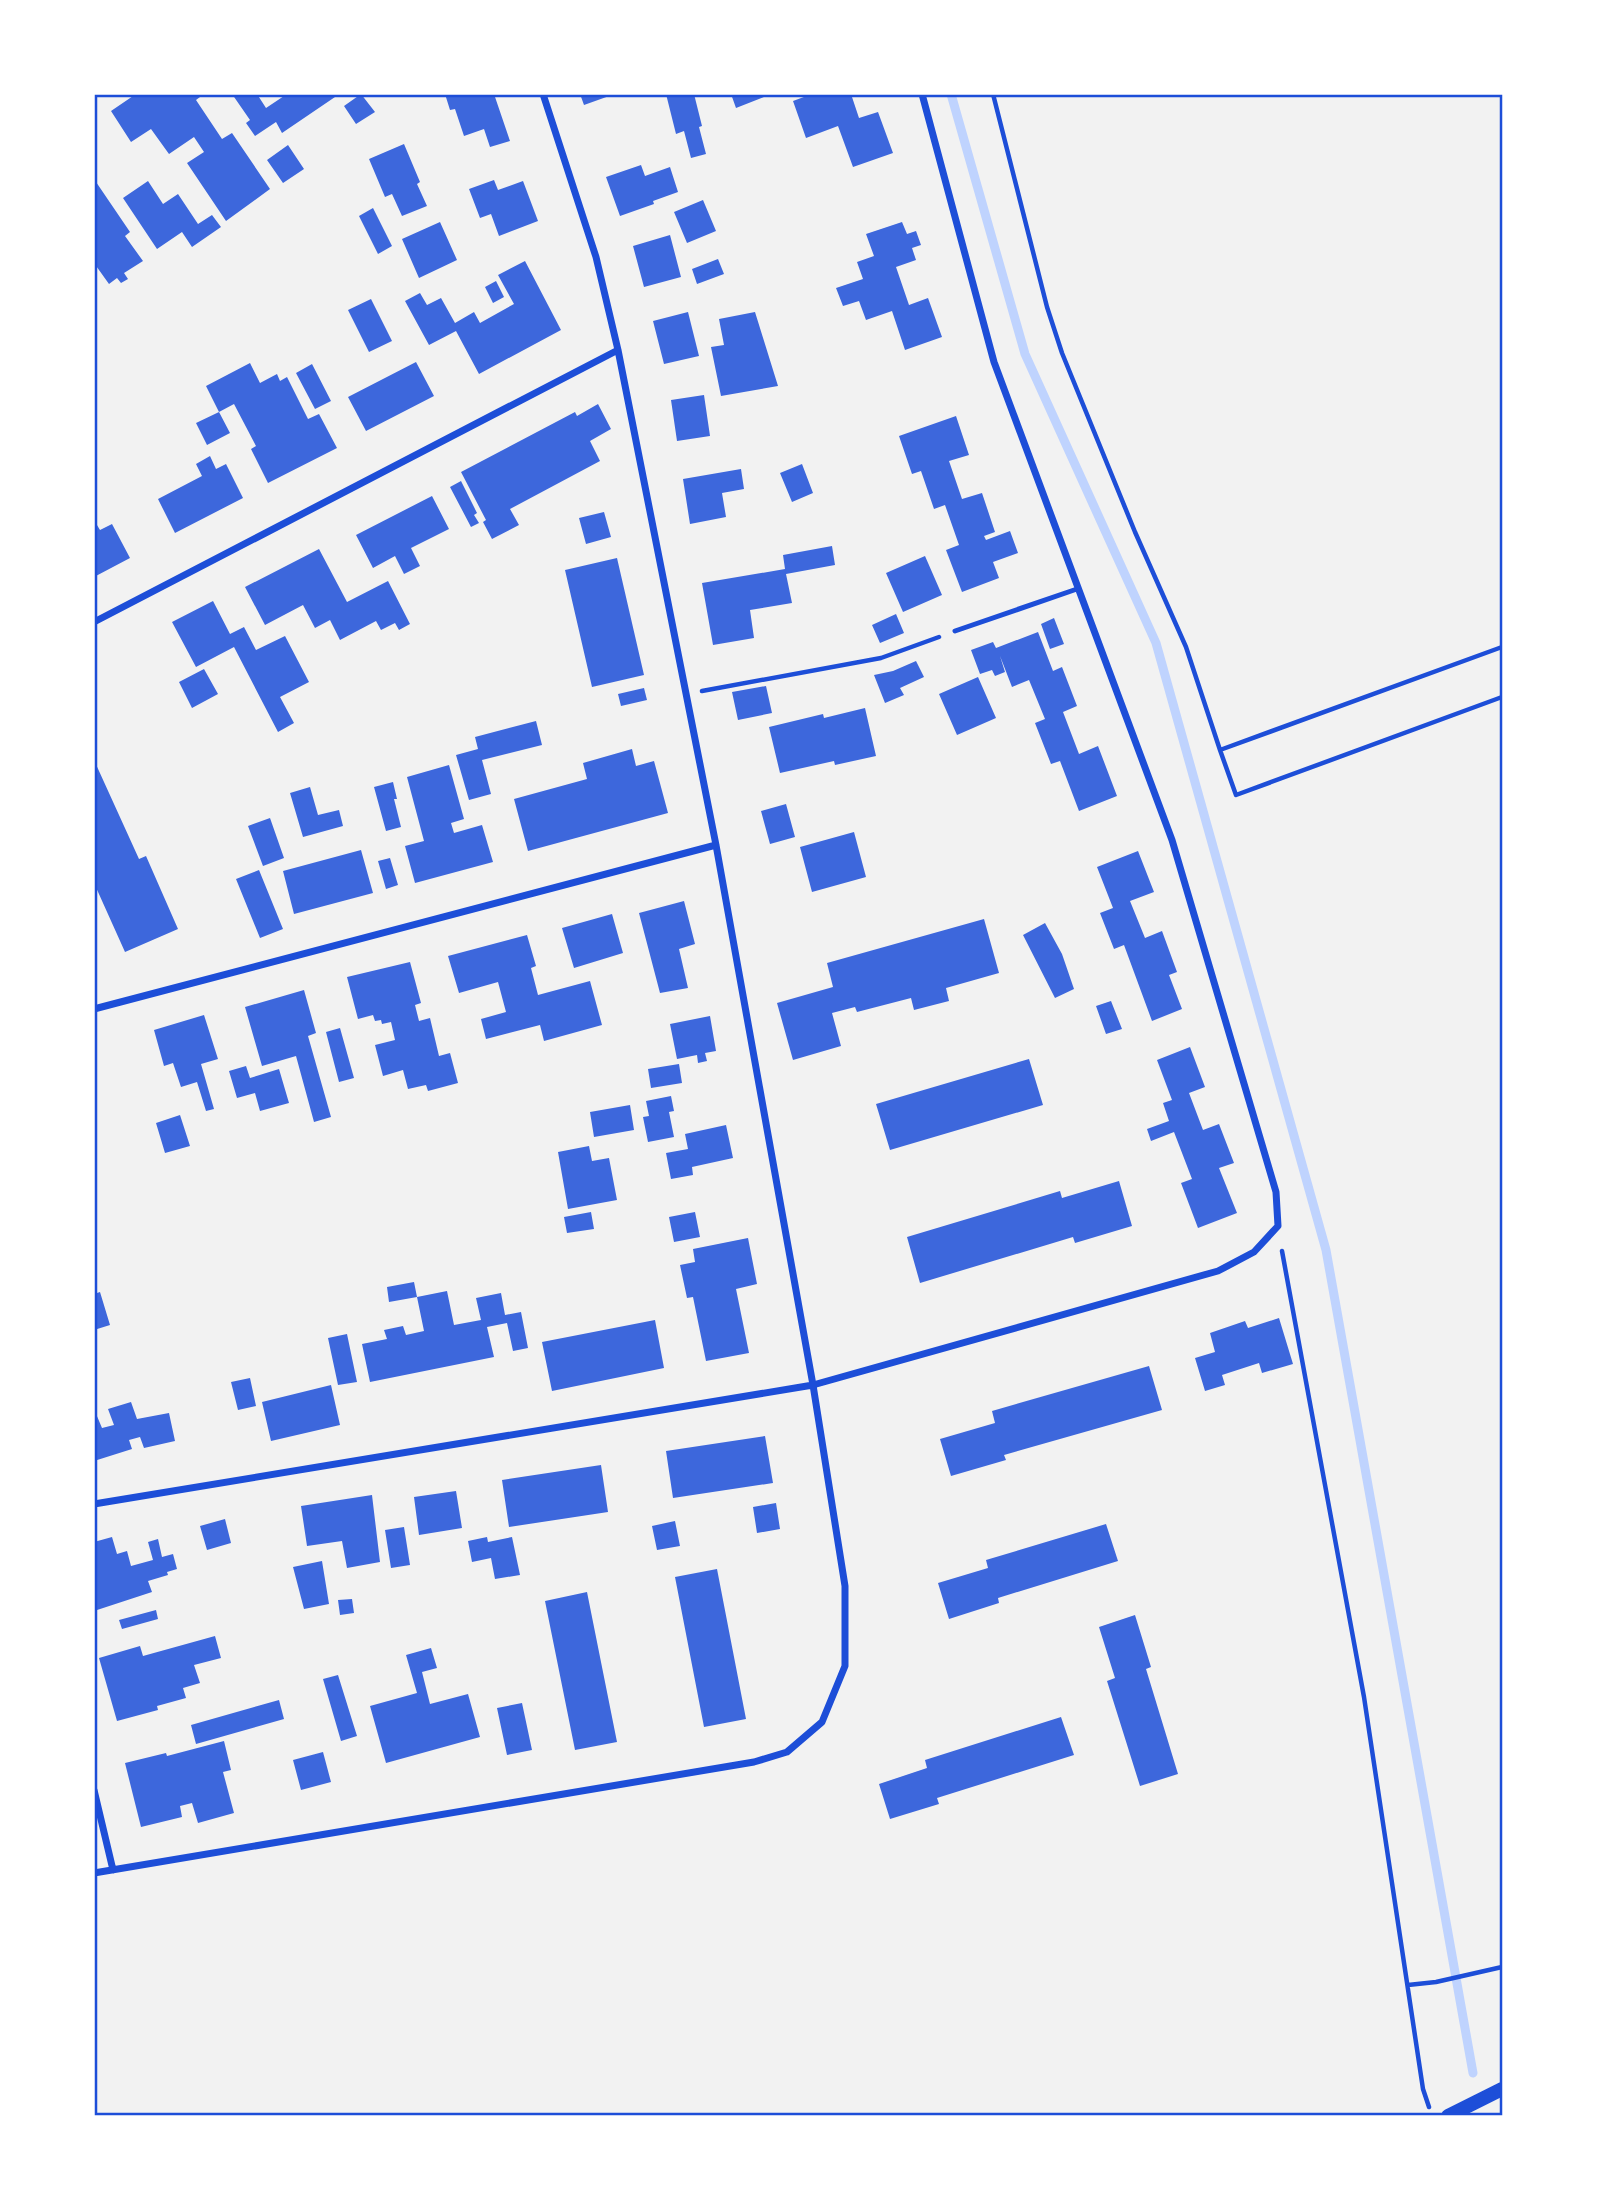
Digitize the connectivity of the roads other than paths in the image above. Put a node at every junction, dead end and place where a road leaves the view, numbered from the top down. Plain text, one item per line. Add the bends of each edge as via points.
1 (543, 94) edge
2 (922, 94) edge
3 (618, 350) junction
4 (1077, 589) junction
5 (94, 622) edge
6 (955, 631) road end
7 (716, 845) junction
8 (94, 1009) edge
9 (813, 1385) junction
10 (94, 1504) edge
11 (94, 1790) edge
12 (113, 1870) junction
13 (94, 1873) edge
14 (1503, 2089) edge
15 (1448, 2116) edge

1 - 3 street via 596,257
2 - 4 street via 994,362
3 - 5 street
3 - 7 street
4 - 6 lane
4 - 9 street via 1172,840 1276,1192 1278,1226 1254,1252 1218,1271
7 - 8 street
7 - 9 street
9 - 10 street
9 - 12 street via 845,1586 845,1666 822,1722 787,1752 713,1770
11 - 12 street
12 - 13 street
14 - 15 main road

